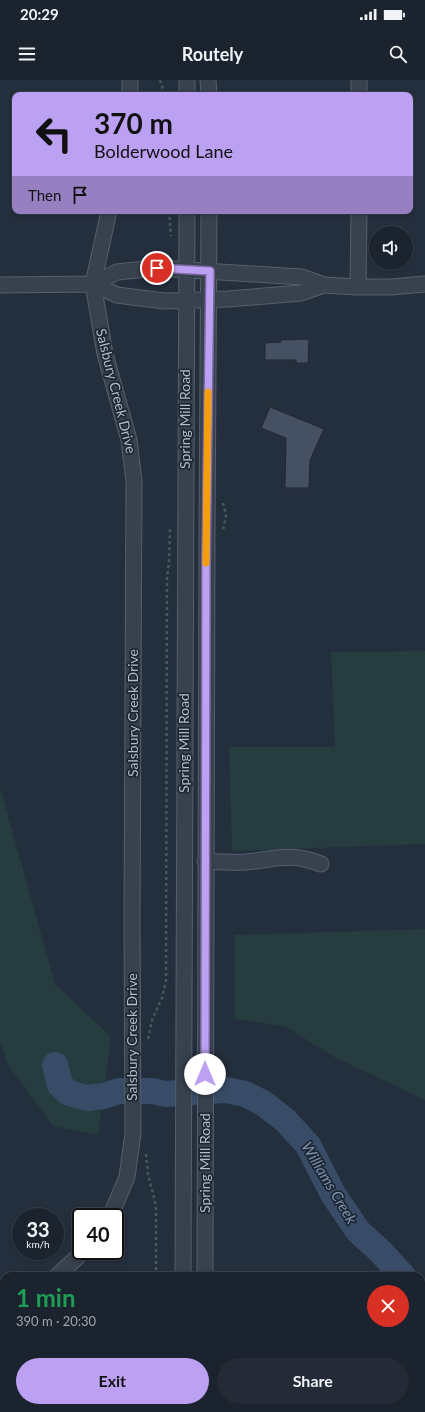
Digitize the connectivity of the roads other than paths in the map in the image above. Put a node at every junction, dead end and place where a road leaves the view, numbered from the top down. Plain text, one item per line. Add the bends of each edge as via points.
1 (130, 80) edge
2 (187, 80) edge
3 (208, 80) edge
4 (359, 80) edge
5 (130, 92) edge
6 (187, 92) edge
7 (209, 92) edge
8 (359, 92) edge
9 (108, 214) edge
10 (188, 214) edge
11 (208, 214) edge
12 (359, 214) edge
13 (199, 270) junction
14 (93, 284) junction
15 (425, 284) edge
16 (0, 285) edge
17 (324, 285) junction
18 (358, 287) junction
19 (197, 300) junction
20 (205, 861) junction
21 (321, 864) dead end
22 (114, 1208) edge
23 (74, 1260) edge
24 (61, 1272) edge
25 (183, 1272) edge
26 (205, 1272) edge

1 - 5 street
2 - 6 street
3 - 7 street
4 - 8 street
9 - 14 street, Salsbury Creek Drive
10 - 13 street, Spring Mill Road
11 - 13 street, Spring Mill Road
12 - 18 street
13 - 14 street via 157,268 117,272
13 - 17 street via 302,277
13 - 19 street, Spring Mill Road
13 - 19 street, Spring Mill Road
14 - 16 street
14 - 19 street via 117,295 164,301
14 - 22 street, Salsbury Creek Drive via 105,354 129,440 134,481 133,1100 131,1154 127,1177
15 - 18 street
17 - 18 street
17 - 19 street via 301,293
19 - 20 street, Spring Mill Road
19 - 25 street, Spring Mill Road via 183,1075
20 - 21 street via 232,863 283,856
20 - 26 street, Spring Mill Road
23 - 24 street

